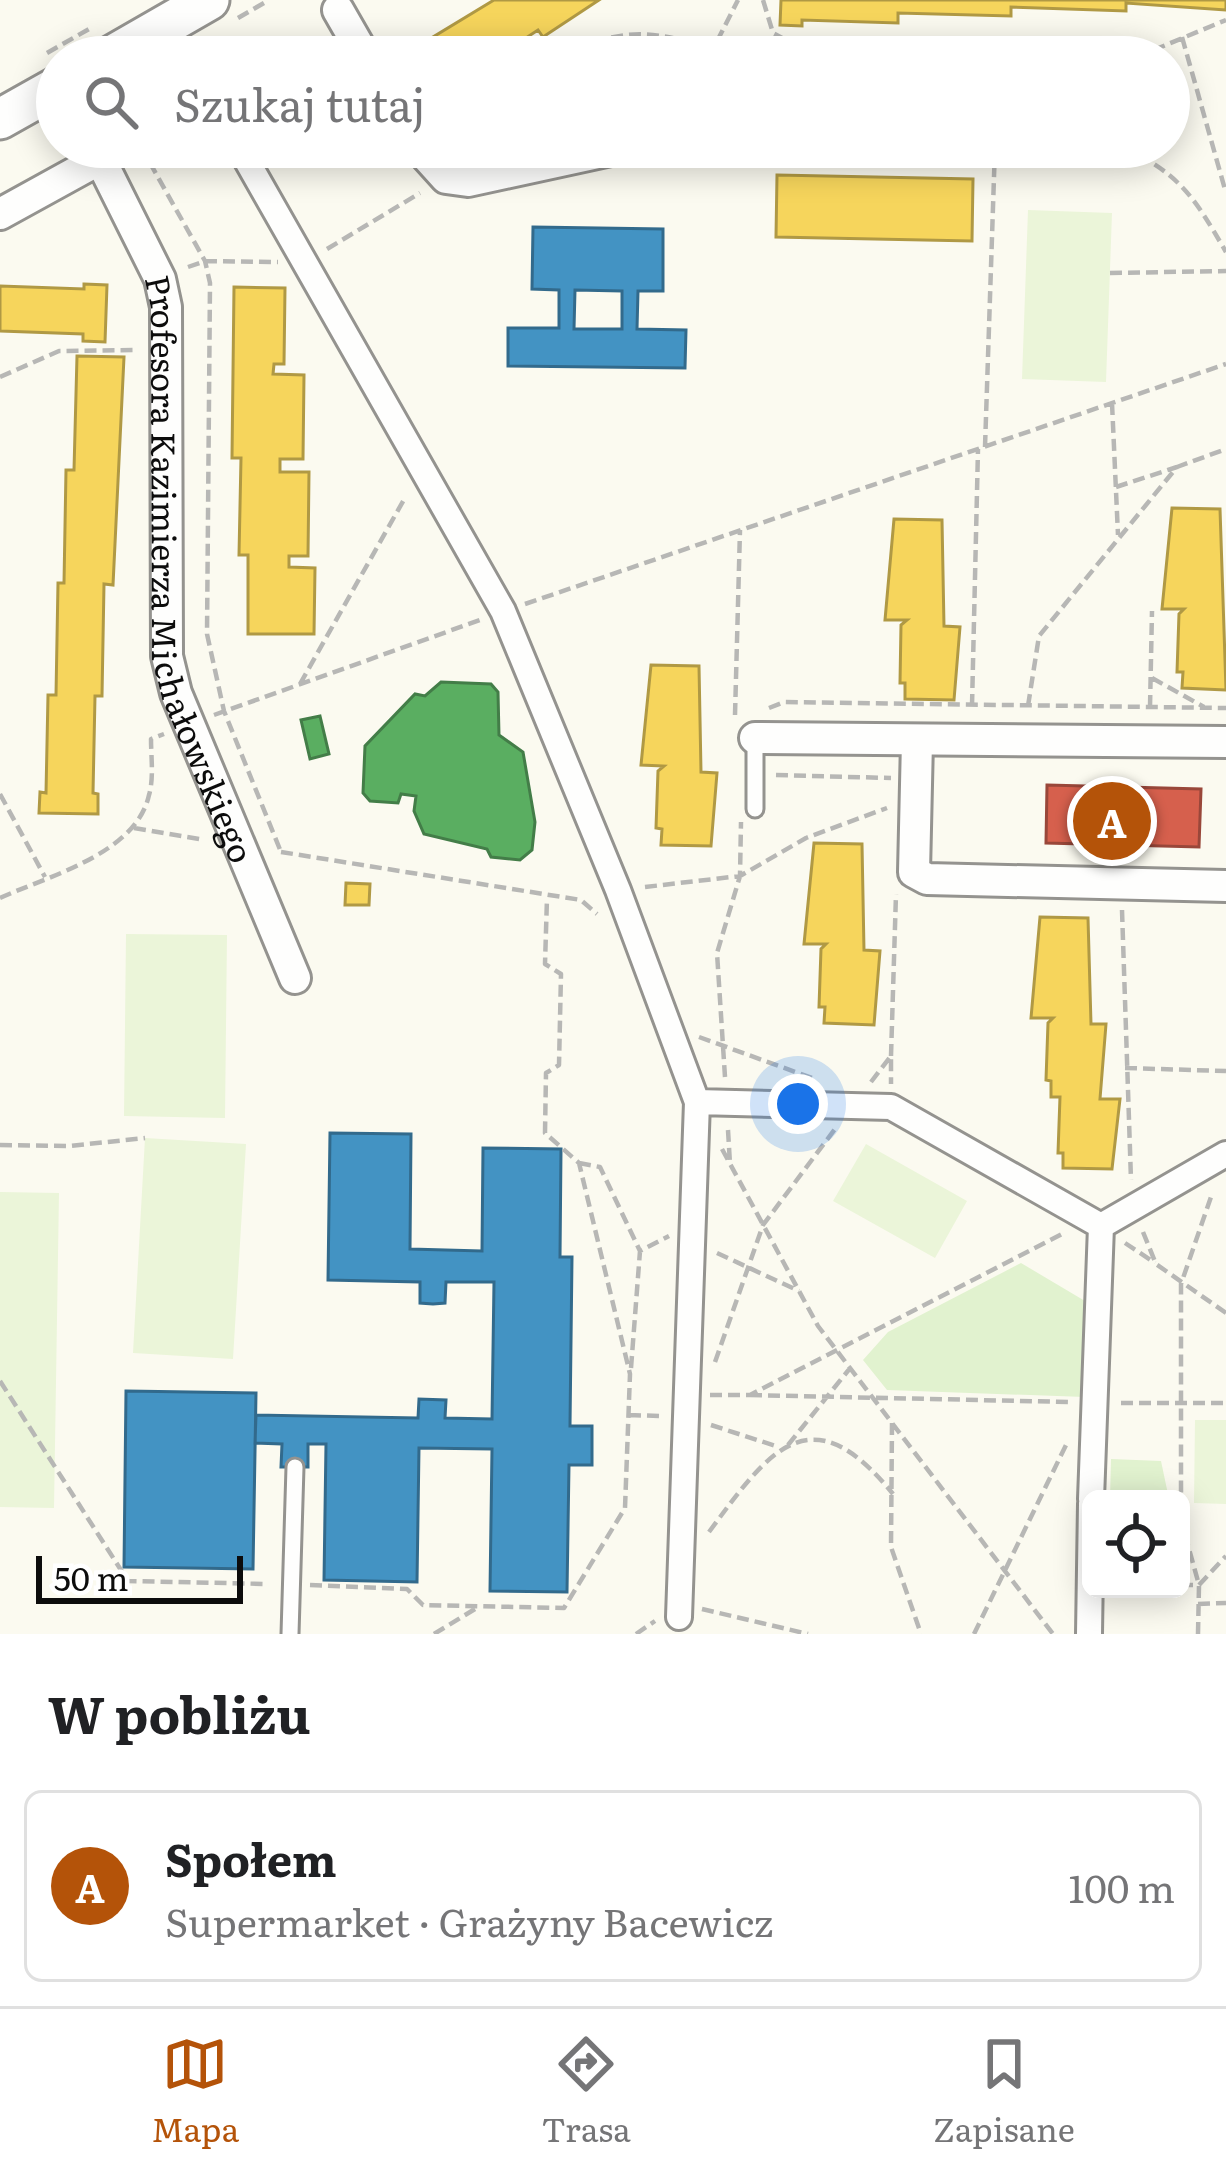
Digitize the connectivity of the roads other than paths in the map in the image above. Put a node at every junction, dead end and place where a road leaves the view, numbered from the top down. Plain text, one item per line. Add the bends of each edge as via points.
1 (209, 0) edge
2 (342, 3) edge
3 (115, 36) edge
4 (356, 36) edge
5 (36, 84) edge
6 (0, 119) edge
7 (74, 168) edge
8 (105, 168) edge
9 (251, 168) edge
10 (437, 168) edge
11 (528, 168) edge
12 (0, 214) edge
13 (745, 732) joint
14 (917, 741) junction
15 (1226, 742) edge
16 (748, 812) road end
17 (1226, 886) edge
18 (295, 978) dead end
19 (697, 1102) junction
20 (1226, 1154) edge
21 (1096, 1222) junction
22 (295, 1467) dead end
23 (1091, 1490) edge
24 (1090, 1598) edge
25 (679, 1610) road end
26 (290, 1634) edge
27 (1089, 1634) edge

1 - 3 street
2 - 4 street
5 - 6 street
7 - 12 street, Profesora Kazimierza Michałowskiego
8 - 18 street, Profesora Kazimierza Michałowskiego via 160,279 166,656
9 - 19 street via 503,611
10 - 11 street via 468,181
13 - 14 street
13 - 16 lane via 754,774
14 - 15 street
14 - 17 street via 914,872 927,879
19 - 21 street via 891,1108
19 - 25 street
20 - 21 street
21 - 23 street
22 - 26 lane
24 - 27 street

